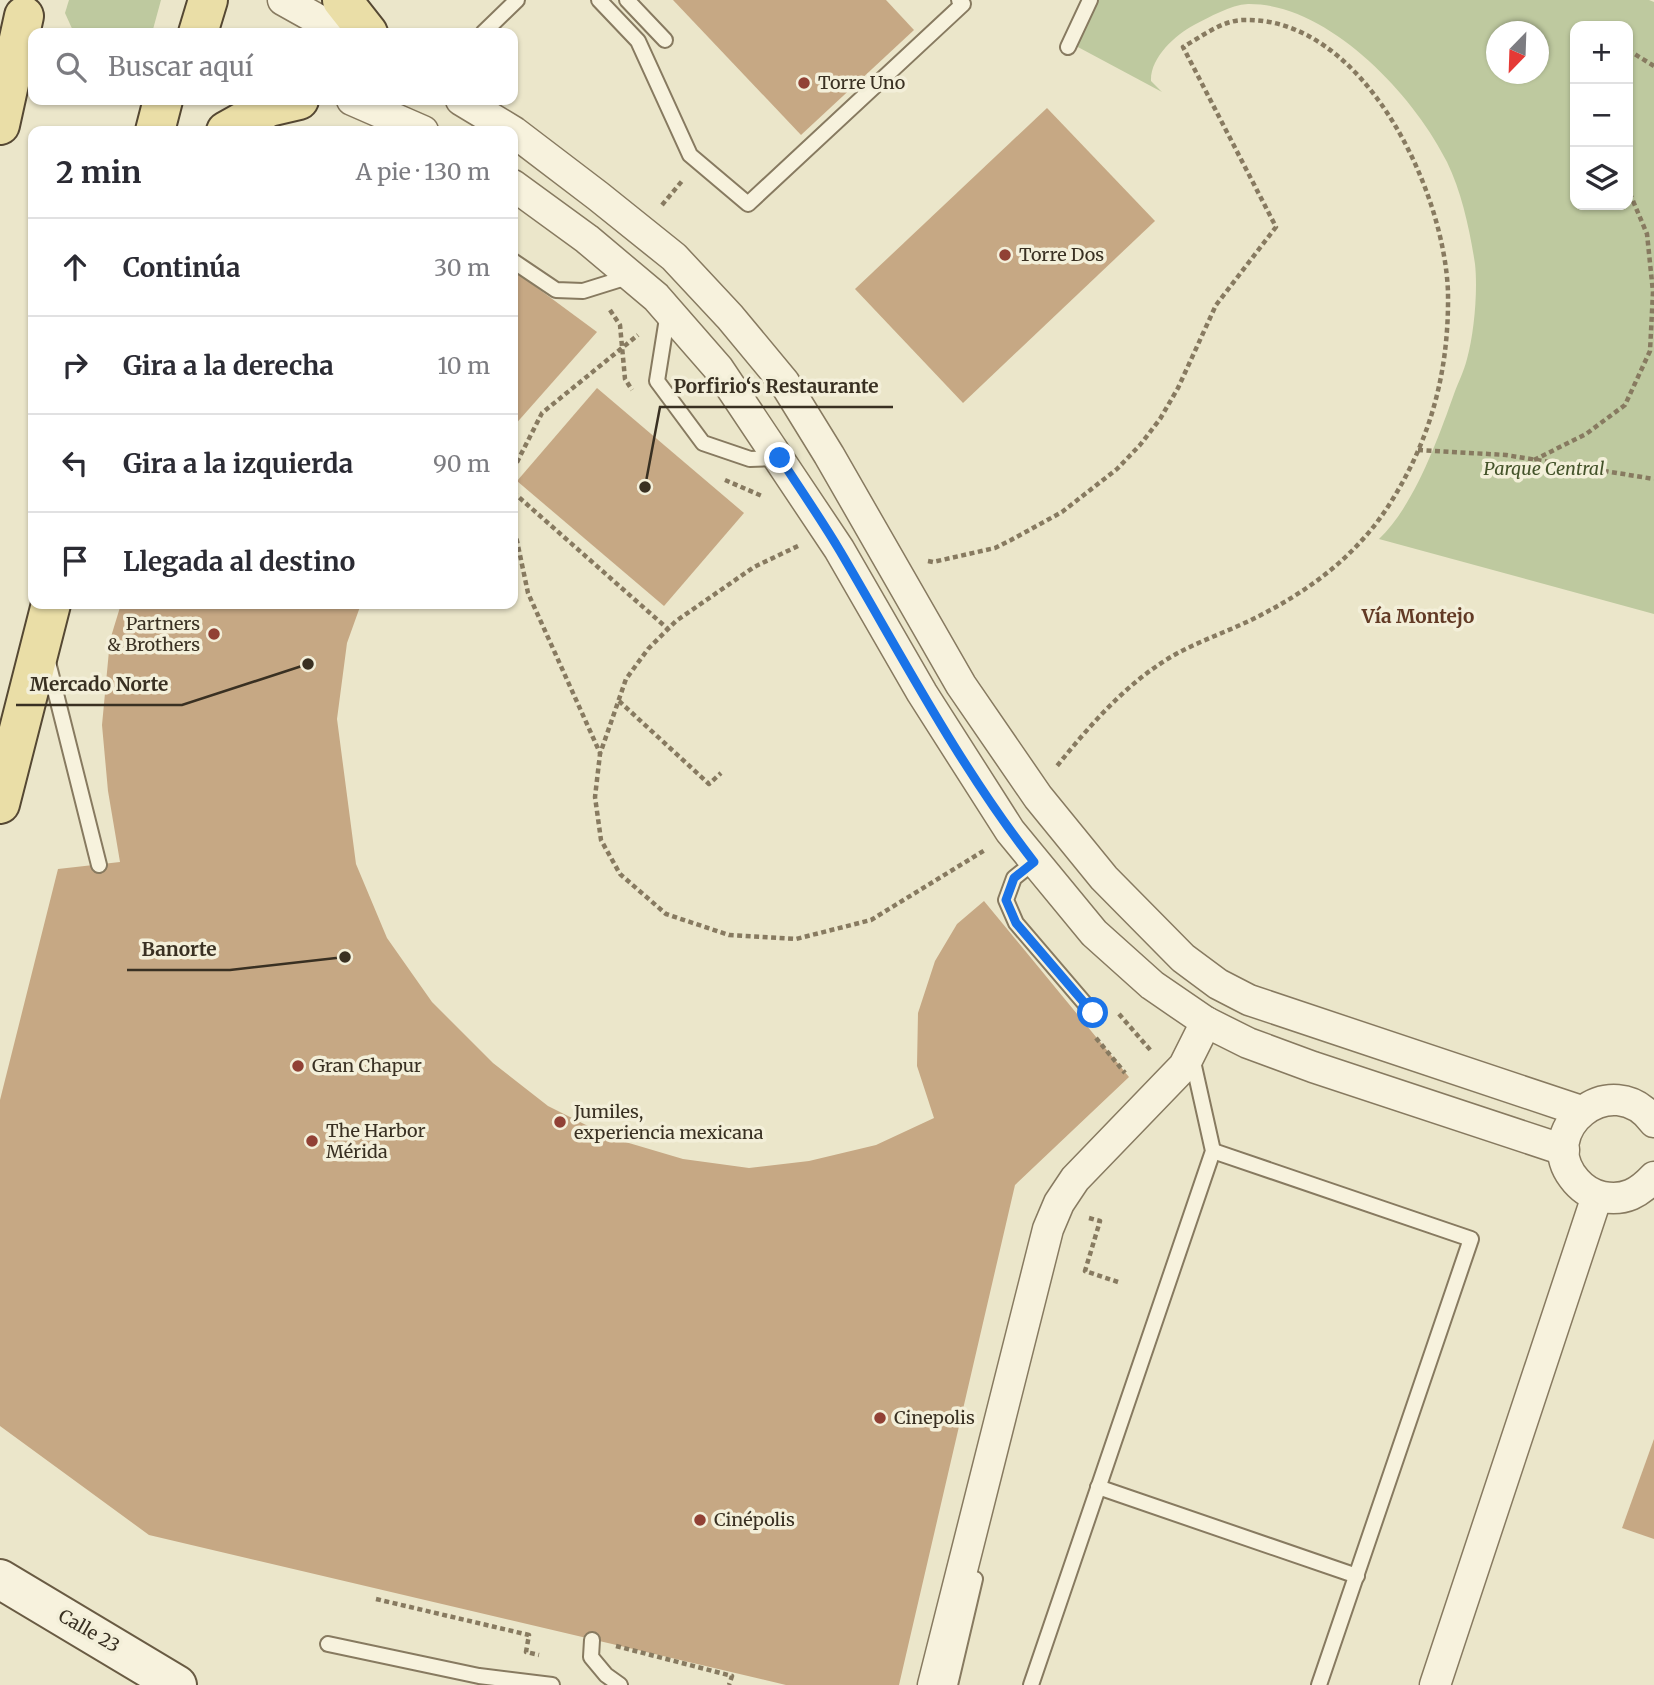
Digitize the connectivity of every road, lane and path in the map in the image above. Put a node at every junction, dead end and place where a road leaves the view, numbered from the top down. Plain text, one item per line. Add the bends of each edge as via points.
1 (208, 0) edge
2 (284, 0) edge
3 (342, 0) edge
4 (517, 0) edge
5 (599, 0) edge
6 (627, 0) edge
7 (959, 0) edge
8 (1090, 0) edge
9 (26, 18) edge
10 (200, 28) edge
11 (333, 28) edge
12 (364, 28) edge
13 (488, 28) edge
14 (665, 40) dead end
15 (1068, 47) dead end
16 (1633, 53) edge
17 (1654, 66) edge
18 (162, 105) edge
19 (278, 105) edge
20 (363, 105) edge
21 (468, 105) edge
22 (0, 124) edge
23 (156, 126) edge
24 (235, 126) edge
25 (412, 126) edge
26 (502, 126) edge
27 (518, 136) edge
28 (518, 190) edge
29 (1633, 201) edge
30 (518, 264) edge
31 (631, 276) junction
32 (594, 288) junction
33 (668, 312) junction
34 (621, 349) junction
35 (638, 400) dead end
36 (1418, 450) junction
37 (780, 458) junction
38 (518, 460) edge
39 (1534, 460) junction
40 (718, 476) dead end
41 (1654, 479) edge
42 (518, 496) edge
43 (773, 499) dead end
44 (794, 534) dead end
45 (518, 546) edge
46 (925, 561) dead end
47 (46, 622) edge
48 (668, 629) junction
49 (619, 700) junction
50 (600, 754) junction
51 (1055, 770) dead end
52 (721, 773) dead end
53 (0, 804) edge
54 (999, 839) junction
55 (1034, 862) junction
56 (99, 864) dead end
57 (1093, 1013) dead end
58 (1206, 1022) junction
59 (1191, 1052) junction
60 (1581, 1111) junction
61 (1654, 1122) edge
62 (1564, 1150) junction
63 (1213, 1151) junction
64 (1650, 1186) edge
65 (1597, 1196) junction
66 (1084, 1229) dead end
67 (1118, 1282) dead end
68 (1098, 1487) junction
69 (1357, 1576) junction
70 (0, 1579) edge
71 (975, 1579) dead end
72 (376, 1599) dead end
73 (592, 1640) joint
74 (328, 1644) dead end
75 (551, 1657) dead end
76 (177, 1685) edge
77 (552, 1685) edge
78 (620, 1685) edge
79 (729, 1685) edge
80 (933, 1685) edge
81 (950, 1685) edge
82 (1031, 1685) edge
83 (1319, 1685) edge
84 (1435, 1685) edge

1 - 10 main road
2 - 11 street
3 - 12 main road
4 - 13 lane
5 - 7 lane via 638,41 690,155 748,204 963,4
6 - 14 lane
8 - 15 lane
9 - 22 main road
16 - 17 path
18 - 23 main road
19 - 24 main road
20 - 25 street
21 - 26 street
27 - 60 street via 683,267 784,382 961,685 1038,797 1104,878 1182,958 1249,1000
28 - 31 street
29 - 39 path via 1647,234 1653,292 1650,351 1625,405 1586,434
30 - 32 lane via 556,290
31 - 32 lane
31 - 33 street
32 - 34 path via 620,325
33 - 34 path
33 - 37 street via 718,368
33 - 37 lane via 657,381 703,443 750,459
34 - 35 path via 625,379
34 - 38 path via 542,413
36 - 39 path
36 - 46 path via 1445,368 1448,332 1448,290 1429,192 1406,144 1352,68 1321,41 1293,27 1241,20 1217,27 1183,47 1276,228 1216,305 1160,419 1117,469 1062,512 995,548
36 - 51 path via 1378,522 1338,566 1283,603 1156,667 1130,686
37 - 54 street via 922,693
39 - 41 path
40 - 43 path
42 - 48 path
44 - 48 path via 801,545 754,567
45 - 50 path via 528,593
47 - 53 main road
47 - 56 lane
48 - 49 path via 626,679
49 - 50 path
49 - 52 path via 709,784
50 - 54 path via 595,797 601,840 620,874 666,914 729,935 796,939 871,920
54 - 55 street
55 - 57 lane via 1014,878 1006,900 1016,923
55 - 58 street via 1094,933 1152,985
58 - 59 street
58 - 62 street via 1313,1067
59 - 63 lane
59 - 80 street via 1167,1086 1075,1179 1059,1202 1048,1229
60 - 61 street via 1594,1103 1624,1101
60 - 62 street via 1565,1135
62 - 65 street via 1573,1178
63 - 68 lane
63 - 69 lane via 1471,1239
64 - 65 street via 1629,1196
65 - 84 street
66 - 67 path via 1088,1217 1100,1221 1085,1270
68 - 69 lane
68 - 82 lane
69 - 83 lane
70 - 76 main road, Calle 23
71 - 81 lane
72 - 75 path via 528,1635 526,1652
73 - 78 lane via 591,1657
73 - 79 path via 732,1676
74 - 77 lane via 479,1676

